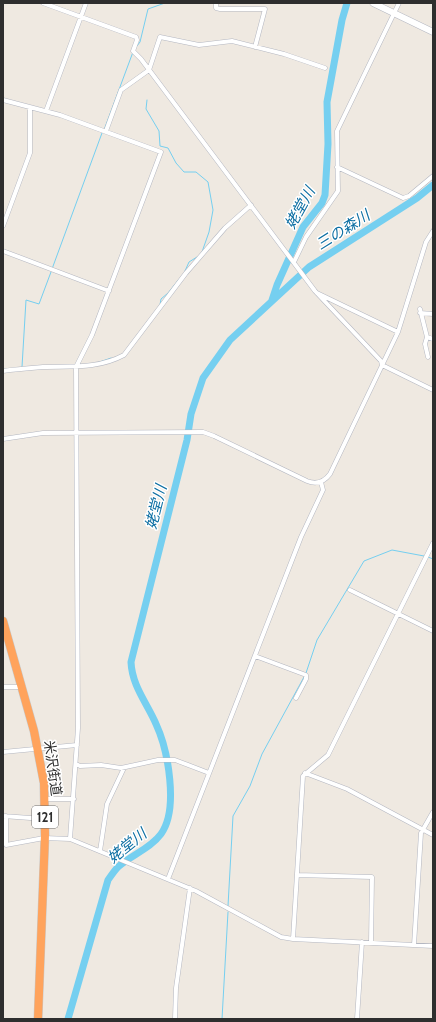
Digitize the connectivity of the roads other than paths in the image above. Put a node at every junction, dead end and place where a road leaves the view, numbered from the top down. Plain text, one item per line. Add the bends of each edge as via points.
1 (43, 3) edge
2 (86, 3) edge
3 (216, 3) edge
4 (373, 3) edge
5 (388, 3) edge
6 (398, 3) edge
7 (392, 12) junction
8 (80, 17) junction
9 (433, 32) edge
10 (255, 47) junction
11 (325, 68) dead end
12 (149, 70) junction
13 (3, 100) edge
14 (30, 108) junction
15 (46, 111) junction
16 (106, 131) junction
17 (337, 167) junction
18 (433, 176) edge
19 (251, 205) junction
20 (3, 226) edge
21 (433, 231) edge
22 (3, 251) edge
23 (295, 263) junction
24 (109, 291) junction
25 (317, 292) junction
26 (433, 314) edge
27 (398, 332) junction
28 (427, 337) junction
29 (433, 339) edge
30 (428, 357) dead end
31 (382, 365) junction
32 (76, 367) junction
33 (3, 370) edge
34 (433, 390) edge
35 (77, 433) junction
36 (3, 440) edge
37 (321, 482) junction
38 (433, 543) edge
39 (350, 590) dead end
40 (397, 614) junction
41 (3, 621) edge
42 (433, 631) edge
43 (6, 642) edge
44 (254, 656) junction
45 (3, 687) edge
46 (22, 687) junction
47 (296, 698) dead end
48 (77, 745) junction
49 (38, 748) junction
50 (3, 752) edge
51 (76, 764) junction
52 (124, 768) junction
53 (209, 773) junction
54 (305, 773) junction
55 (45, 799) junction
56 (74, 799) junction
57 (433, 812) edge
58 (4, 816) edge
59 (45, 820) junction
60 (422, 830) junction
61 (433, 835) edge
62 (44, 838) junction
63 (70, 839) junction
64 (4, 846) edge
65 (100, 851) junction
66 (296, 875) junction
67 (168, 879) junction
68 (190, 888) junction
69 (293, 939) junction
70 (362, 942) junction
71 (371, 943) junction
72 (414, 945) junction
73 (433, 946) edge
74 (38, 1019) edge
75 (175, 1019) edge
76 (357, 1019) edge

1 - 8 street
2 - 8 street
3 - 10 street via 216,8 220,9 265,9
4 - 7 street
5 - 7 street
6 - 7 street
7 - 9 street
7 - 17 street via 338,129
8 - 12 street via 136,37 137,42 133,51
8 - 15 street
10 - 11 street
10 - 12 street via 232,41 198,45 160,36
12 - 16 street via 121,90
12 - 19 street
13 - 14 street
14 - 15 street
14 - 20 street via 30,153
15 - 16 street
16 - 24 street via 161,152
17 - 18 street via 403,198
17 - 23 street via 338,191 306,237
19 - 23 street
19 - 32 street via 224,228 186,273 126,353 115,360 95,366
21 - 27 street via 426,242
22 - 24 street
23 - 25 street
24 - 32 street
25 - 27 street
25 - 31 street
26 - 28 street via 420,311
27 - 31 street
28 - 29 street
28 - 30 street via 425,344
31 - 34 street
31 - 37 street via 330,474
32 - 33 street
32 - 35 street
35 - 36 street via 43,433
35 - 37 street via 202,432 307,481
35 - 48 street
37 - 44 street via 323,490 301,537
38 - 40 street
39 - 40 street
40 - 42 street
40 - 54 street via 328,754
41 - 43 highway, 米沢街道 / 121
43 - 46 highway, 米沢街道 / 121
44 - 47 street via 306,675
44 - 53 street
45 - 46 street
46 - 49 highway, 米沢街道 / 121
48 - 49 street
48 - 51 street
49 - 50 street
49 - 55 highway, 米沢街道 / 121
51 - 52 street
51 - 56 street
52 - 53 street via 160,760 175,760
52 - 65 street via 107,804
53 - 67 street
54 - 60 street via 347,789
54 - 66 street via 302,781
55 - 56 street
55 - 59 highway, 米沢街道 / 121
56 - 63 street
57 - 60 street
58 - 59 street
58 - 64 street
59 - 62 highway, 米沢街道 / 121
60 - 61 street
60 - 72 street
62 - 63 street
62 - 64 street
62 - 74 highway, 米沢街道 / 121
63 - 65 street
65 - 67 street
66 - 69 street
66 - 71 street via 372,877
67 - 68 street
68 - 69 street via 276,935
68 - 75 street via 176,988
69 - 70 street
70 - 71 street
70 - 76 street
71 - 72 street
72 - 73 street

